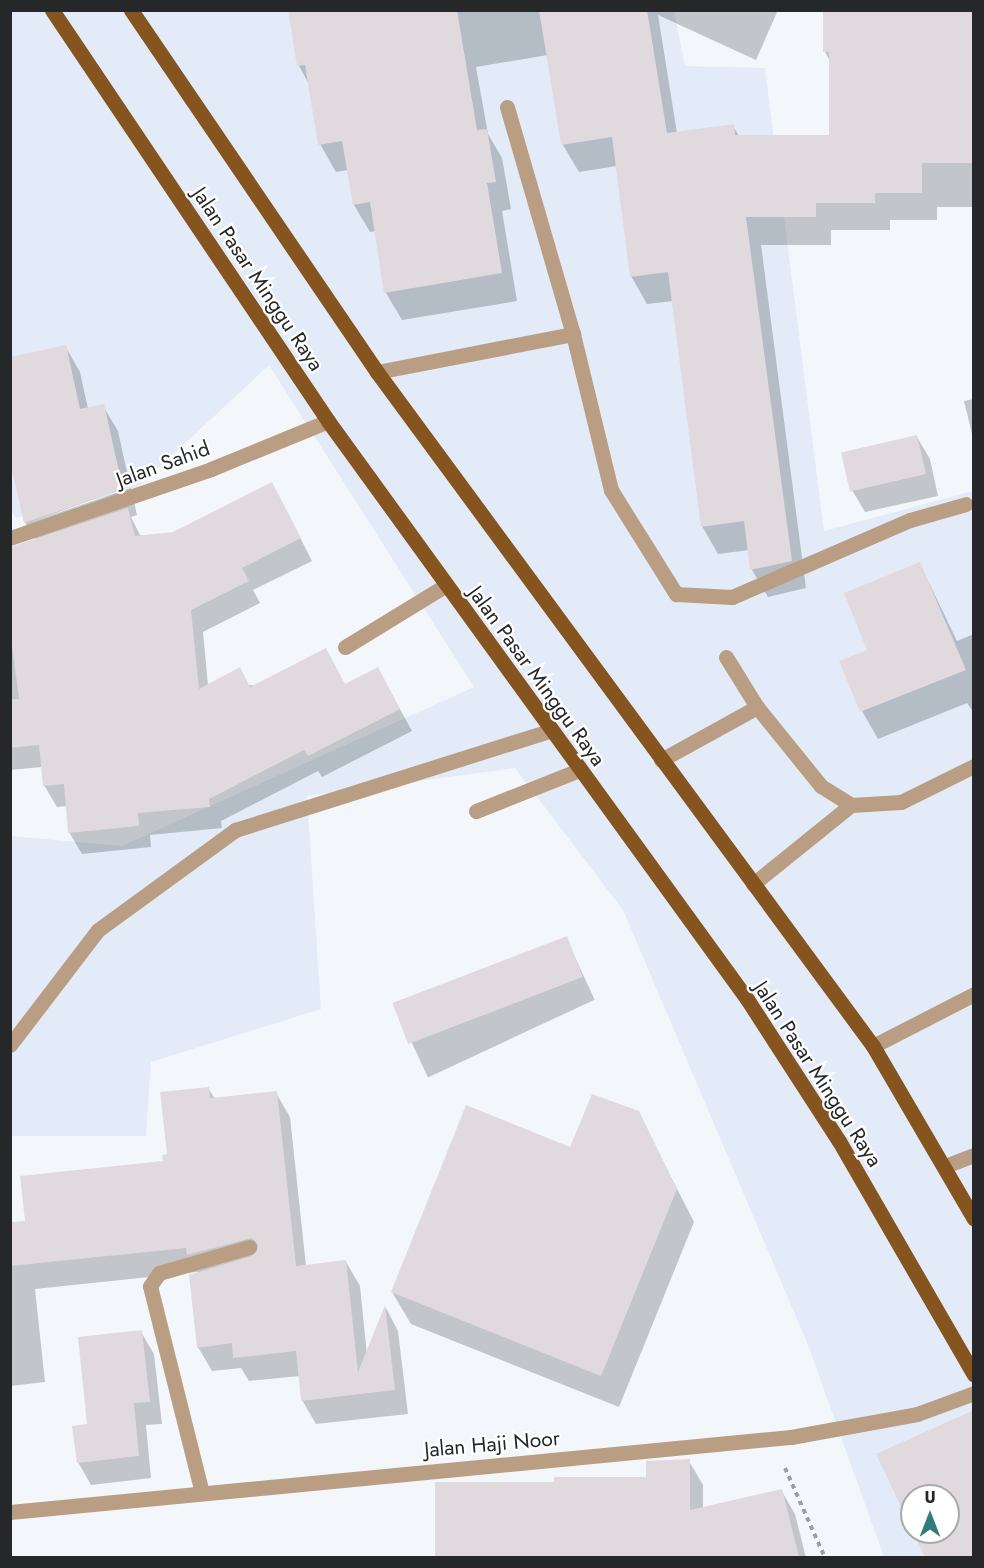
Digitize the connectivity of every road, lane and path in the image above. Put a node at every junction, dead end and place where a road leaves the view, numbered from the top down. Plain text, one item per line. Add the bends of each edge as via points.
1 (52, 10) edge
2 (130, 10) edge
3 (507, 107) dead end
4 (573, 334) junction
5 (377, 372) junction
6 (327, 421) junction
7 (966, 504) dead end
8 (10, 538) edge
9 (446, 585) junction
10 (345, 647) dead end
11 (726, 657) dead end
12 (757, 707) junction
13 (549, 731) junction
14 (661, 760) junction
15 (974, 766) edge
16 (579, 770) junction
17 (851, 805) junction
18 (476, 811) dead end
19 (753, 884) junction
20 (974, 994) edge
21 (10, 1045) edge
22 (873, 1046) junction
23 (974, 1155) edge
24 (945, 1166) junction
25 (974, 1219) edge
26 (249, 1247) dead end
27 (974, 1375) edge
28 (974, 1393) edge
29 (782, 1460) dead end
30 (201, 1492) junction
31 (10, 1512) edge
32 (825, 1557) edge

1 - 6 main road, Jalan Pasar Minggu Raya
2 - 5 main road
3 - 4 street
4 - 5 street
4 - 7 street via 611,490 676,594 732,597 910,520
5 - 14 main road
6 - 8 street, Jalan Sahid via 229,462 18,539
6 - 9 main road, Jalan Pasar Minggu Raya
9 - 10 street
9 - 13 main road, Jalan Pasar Minggu Raya
11 - 12 street
12 - 14 street
12 - 17 street via 821,786
13 - 16 main road, Jalan Pasar Minggu Raya
13 - 21 street via 235,830 98,930
14 - 19 main road
15 - 17 street via 901,802
16 - 18 street
16 - 27 main road, Jalan Pasar Minggu Raya via 771,1037 894,1232
17 - 19 street
19 - 22 main road
20 - 22 street
22 - 24 main road
23 - 24 street
24 - 25 main road
26 - 30 street via 159,1273 150,1286
28 - 30 street, Jalan Haji Noor via 895,1419 790,1437
29 - 32 path
30 - 31 street, Jalan Haji Noor

